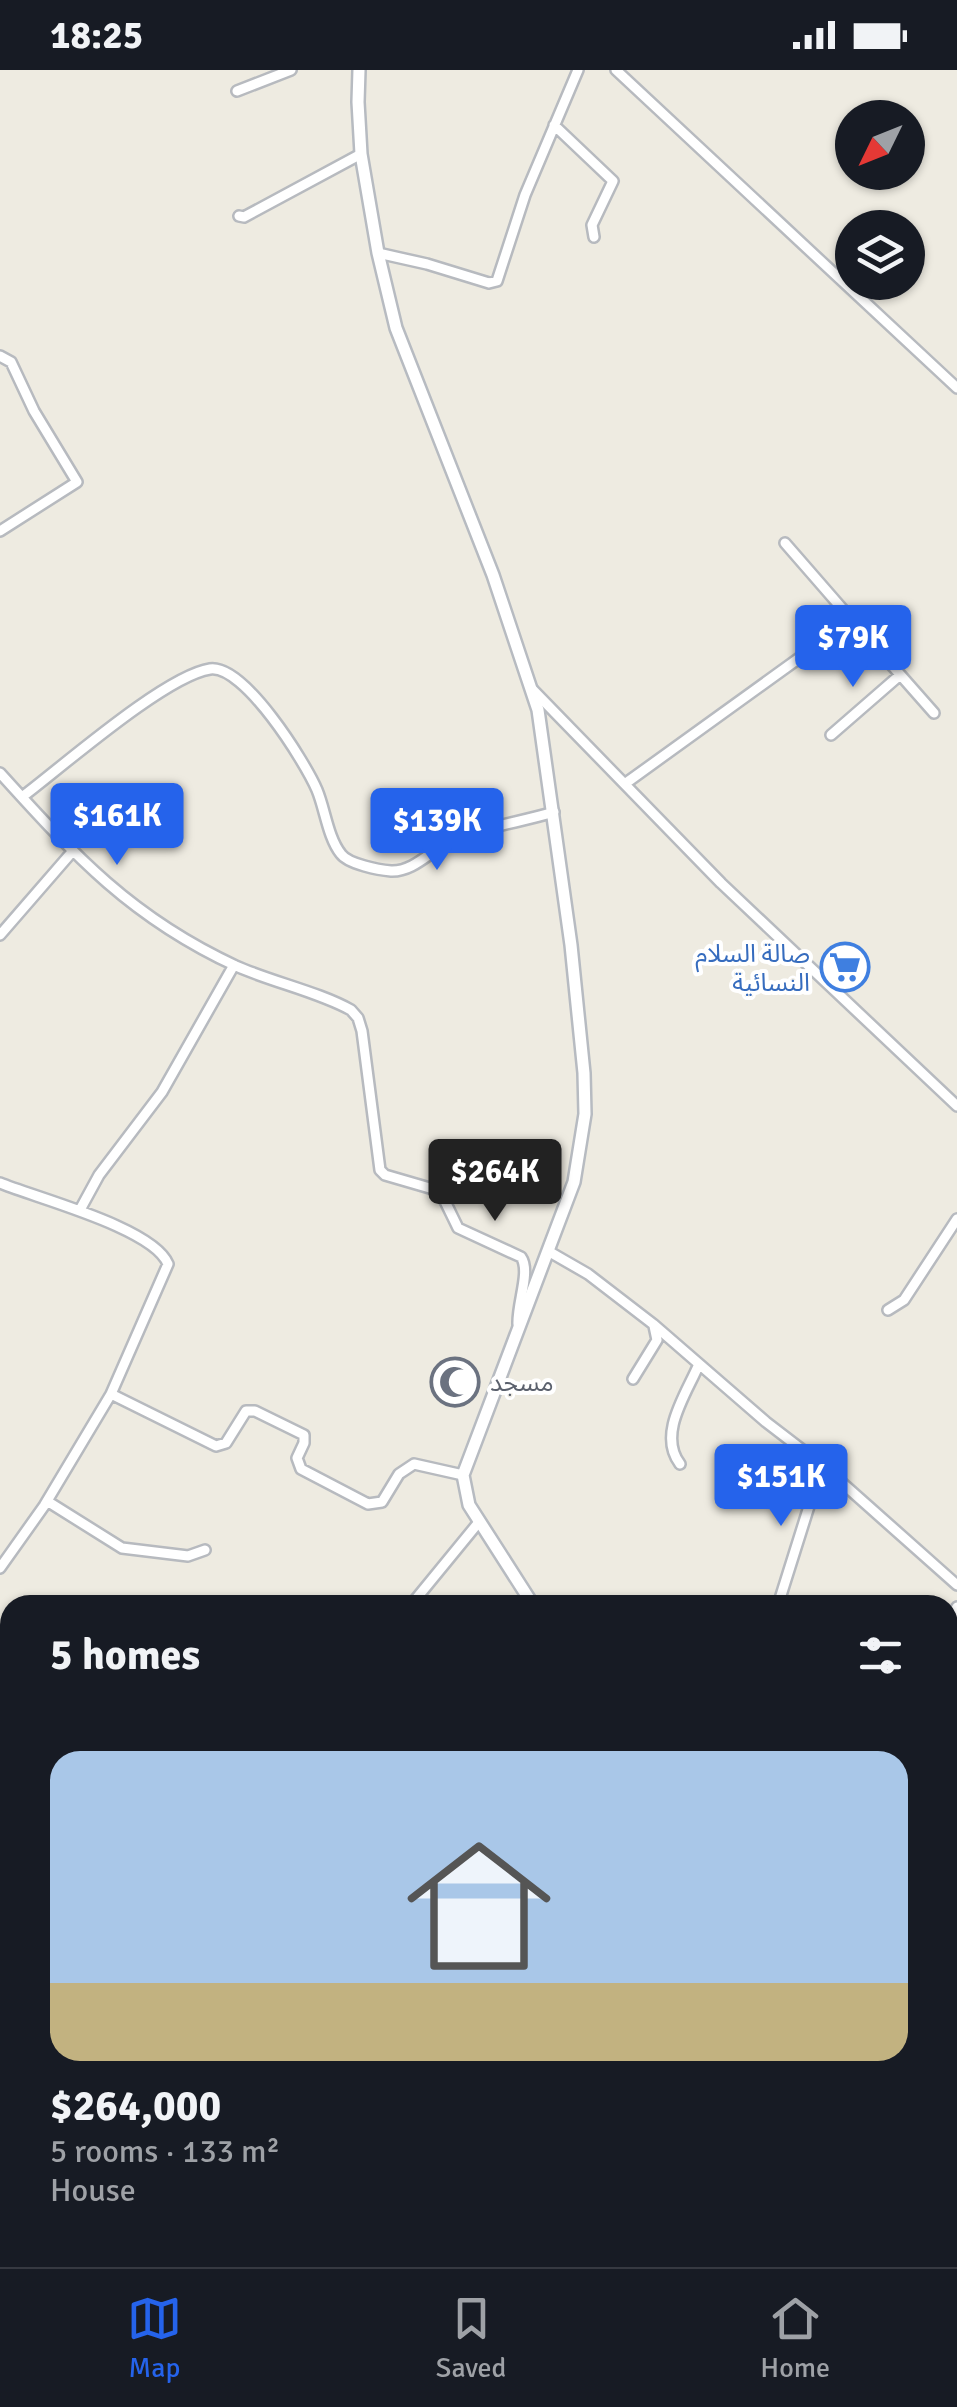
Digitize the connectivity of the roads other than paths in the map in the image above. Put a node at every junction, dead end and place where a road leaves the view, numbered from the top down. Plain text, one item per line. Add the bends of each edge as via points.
1 (291, 70) edge
2 (360, 70) edge
3 (578, 70) edge
4 (616, 70) edge
5 (236, 90) dead end
6 (554, 125) junction
7 (362, 154) junction
8 (239, 216) dead end
9 (594, 237) dead end
10 (378, 253) junction
11 (0, 356) edge
12 (957, 388) edge
13 (0, 531) edge
14 (784, 543) dead end
15 (852, 620) junction
16 (900, 675) junction
17 (533, 690) junction
18 (934, 712) dead end
19 (831, 735) dead end
20 (0, 773) edge
21 (626, 783) junction
22 (22, 797) junction
23 (554, 812) junction
24 (72, 852) junction
25 (0, 935) edge
26 (234, 965) junction
27 (957, 1106) edge
28 (0, 1183) edge
29 (81, 1208) junction
30 (957, 1219) edge
31 (548, 1251) junction
32 (888, 1310) dead end
33 (653, 1324) junction
34 (518, 1327) junction
35 (699, 1364) junction
36 (633, 1379) dead end
37 (111, 1394) junction
38 (680, 1464) dead end
39 (822, 1465) junction
40 (464, 1475) junction
41 (47, 1501) junction
42 (478, 1522) junction
43 (205, 1550) dead end
44 (0, 1568) edge
45 (957, 1585) edge
46 (419, 1595) edge
47 (526, 1595) edge
48 (781, 1595) edge

1 - 5 street
2 - 7 main road
3 - 6 street
4 - 12 street
6 - 9 street via 613,181 592,225
6 - 10 street via 494,282
7 - 8 street
7 - 10 main road
10 - 17 main road via 396,328
11 - 13 street via 10,362 77,482
14 - 15 street
15 - 16 street
15 - 21 street
16 - 18 street
16 - 19 street
17 - 21 street
17 - 23 main road
20 - 22 street
21 - 27 street
22 - 23 street via 164,691 220,669 283,732 346,858 406,869 451,841
22 - 24 street
23 - 31 main road via 586,1114 578,1167
24 - 25 street
24 - 26 street via 143,913
26 - 29 street via 162,1092
26 - 34 street via 342,1005 358,1018 380,1170 434,1187 458,1228 521,1257 527,1270
28 - 29 street
29 - 37 street via 160,1252 168,1264
30 - 32 street via 904,1300
31 - 33 street
31 - 34 main road
33 - 35 street
33 - 36 street via 658,1340
34 - 40 main road
35 - 38 street via 674,1420 672,1449
35 - 39 street
37 - 40 street via 216,1446 226,1443 246,1411 255,1411 304,1435 297,1458 302,1469 368,1504 382,1502 399,1474 414,1464
37 - 41 street
39 - 45 street
39 - 48 street
40 - 42 main road
41 - 43 street via 122,1548 188,1556
41 - 44 street
42 - 46 street
42 - 47 main road

